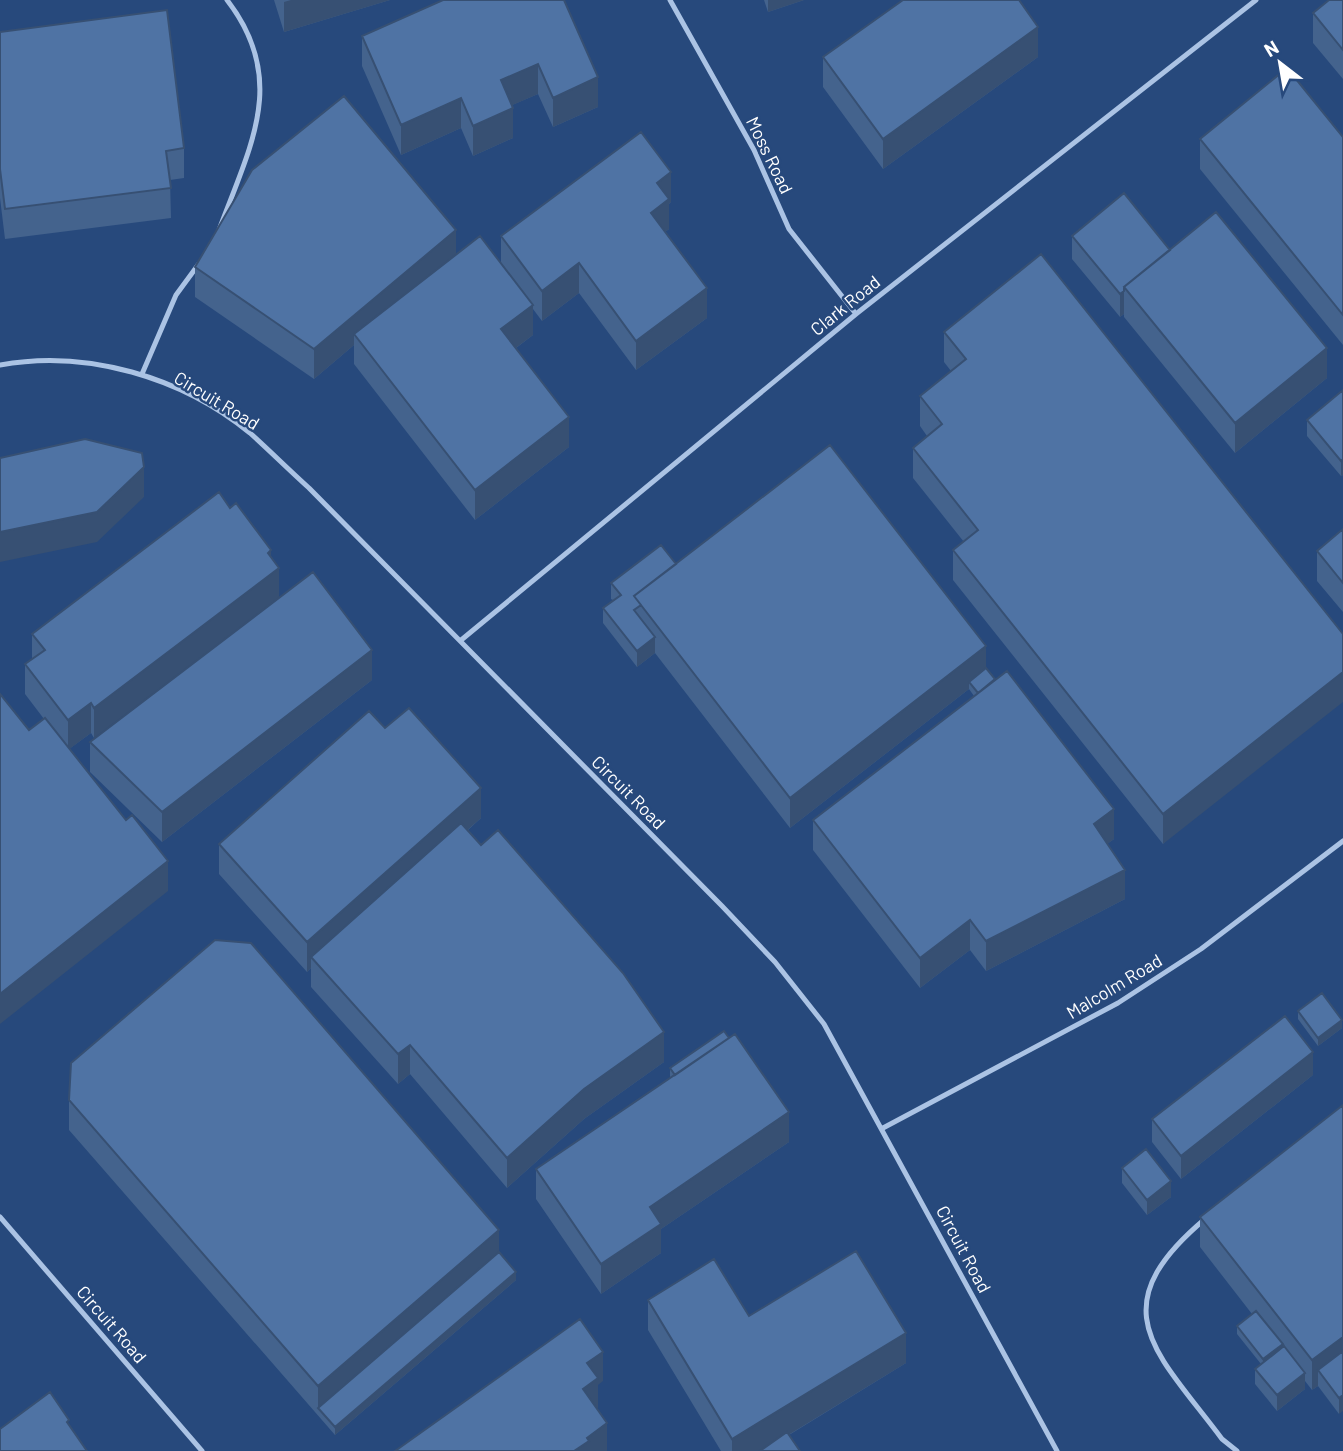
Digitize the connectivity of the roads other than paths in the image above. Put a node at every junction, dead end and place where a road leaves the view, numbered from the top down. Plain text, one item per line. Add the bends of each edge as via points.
1 (227, 0) edge
2 (670, 0) edge
3 (1256, 0) edge
4 (214, 244) edge
5 (206, 254) edge
6 (856, 314) junction
7 (0, 365) edge
8 (142, 374) junction
9 (460, 641) junction
10 (1343, 841) edge
11 (883, 1128) junction
12 (1209, 1215) edge
13 (0, 1217) edge
14 (202, 1451) edge
15 (1057, 1451) edge
16 (1237, 1451) edge

1 - 4 lane via 244,22 259,59 261,108
2 - 6 lane, Moss Road via 754,150 789,229
3 - 6 lane, Clark Road
5 - 8 lane via 176,295
6 - 9 lane, Clark Road
7 - 8 lane, Circuit Road via 28,360 103,364
8 - 9 lane, Circuit Road via 197,400 248,432
9 - 11 lane, Circuit Road via 775,962 824,1024
10 - 11 lane, Malcolm Road via 1202,949 1118,1003
11 - 15 lane, Circuit Road
12 - 16 lane via 1163,1262 1145,1295 1146,1324 1155,1349 1222,1439
13 - 14 lane, Circuit Road

